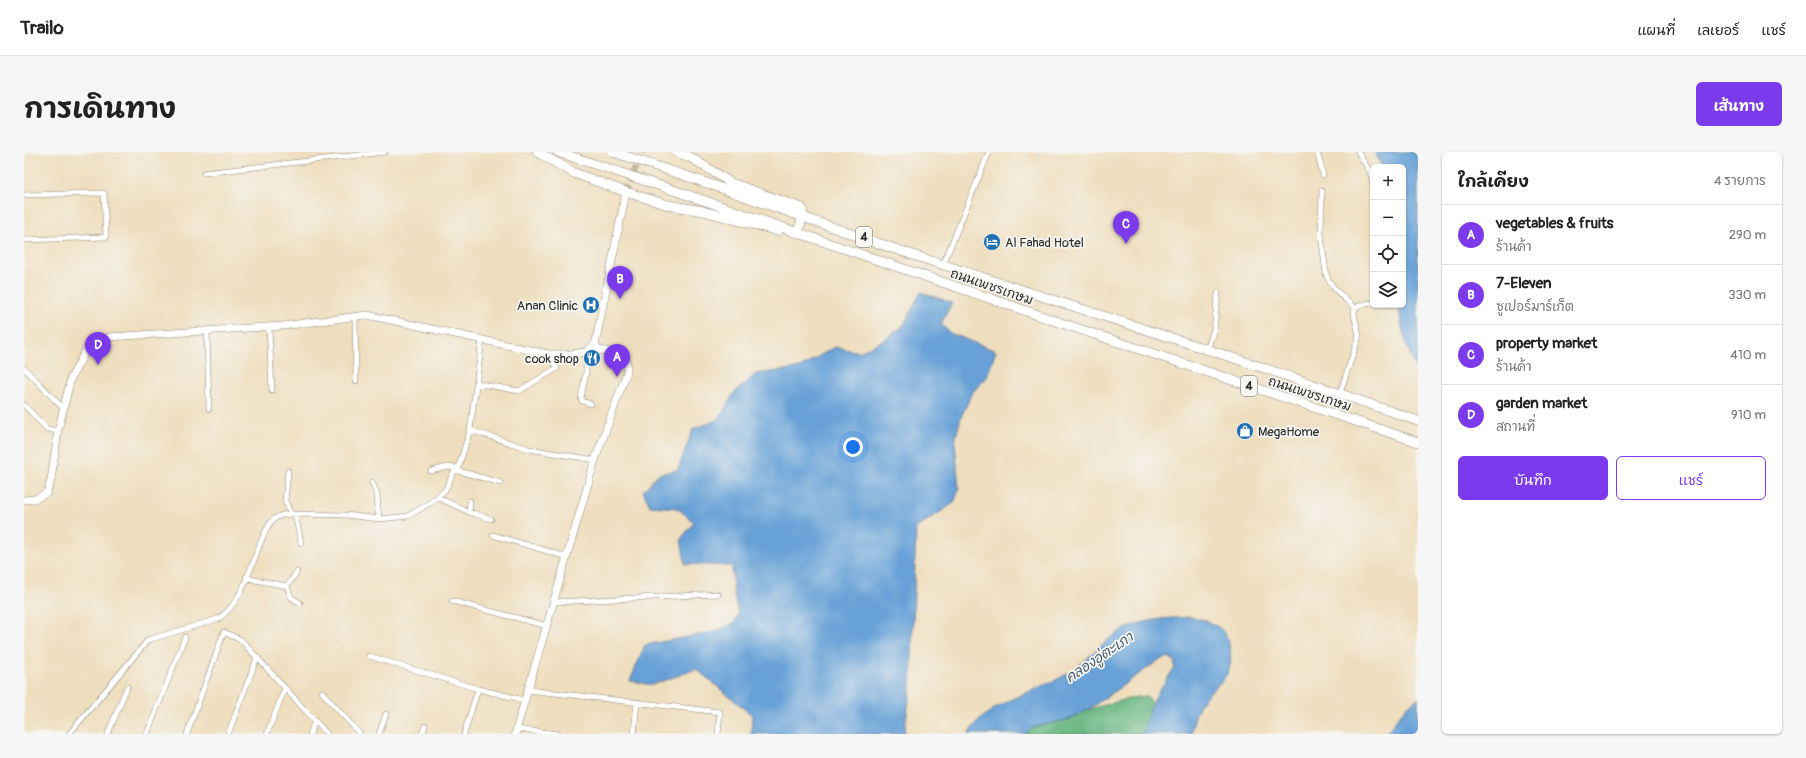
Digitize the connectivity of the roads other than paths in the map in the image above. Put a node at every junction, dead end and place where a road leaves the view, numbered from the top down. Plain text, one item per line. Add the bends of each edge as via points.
1 (385, 152) edge
2 (537, 152) edge
3 (558, 152) edge
4 (613, 152) edge
5 (676, 152) edge
6 (989, 152) edge
7 (1317, 152) edge
8 (1358, 152) edge
9 (1370, 172) edge
10 (204, 173) dead end
11 (1323, 175) dead end
12 (1322, 191) dead end
13 (626, 192) junction
14 (24, 195) edge
15 (803, 216) junction
16 (798, 232) junction
17 (24, 240) edge
18 (943, 265) junction
19 (1218, 293) dead end
20 (1370, 303) edge
21 (1355, 308) junction
22 (356, 316) junction
23 (269, 327) junction
24 (207, 331) junction
25 (482, 340) junction
26 (594, 345) dead end
27 (1207, 350) junction
28 (586, 352) junction
29 (548, 354) junction
30 (24, 368) edge
31 (356, 381) dead end
32 (476, 383) junction
33 (272, 390) dead end
34 (1340, 393) junction
35 (591, 404) dead end
36 (24, 405) edge
37 (63, 408) junction
38 (209, 409) dead end
39 (1418, 421) edge
40 (470, 430) junction
41 (58, 431) junction
42 (1418, 442) edge
43 (595, 460) junction
44 (457, 469) junction
45 (288, 471) dead end
46 (431, 471) dead end
47 (372, 482) dead end
48 (501, 484) dead end
49 (437, 497) junction
50 (24, 500) edge
51 (470, 501) dead end
52 (469, 512) junction
53 (293, 514) junction
54 (379, 519) junction
55 (491, 519) dead end
56 (493, 535) dead end
57 (301, 543) dead end
58 (567, 557) junction
59 (297, 572) dead end
60 (246, 577) junction
61 (287, 586) junction
62 (718, 594) dead end
63 (452, 601) dead end
64 (554, 602) junction
65 (300, 603) dead end
66 (547, 626) junction
67 (185, 637) dead end
68 (369, 656) dead end
69 (257, 658) junction
70 (127, 687) dead end
71 (285, 688) junction
72 (478, 689) junction
73 (528, 690) junction
74 (322, 692) dead end
75 (524, 700) junction
76 (637, 702) junction
77 (386, 714) dead end
78 (315, 721) junction
79 (424, 726) dead end
80 (515, 732) edge
81 (69, 734) edge
82 (108, 734) edge
83 (147, 734) edge
84 (186, 734) edge
85 (228, 734) edge
86 (267, 734) edge
87 (310, 734) edge
88 (327, 734) edge
89 (360, 734) edge
90 (379, 734) edge
91 (422, 734) edge
92 (464, 734) edge
93 (558, 734) edge
94 (634, 734) edge
95 (718, 734) edge

1 - 10 street
2 - 13 highway via 574,173
3 - 16 highway, ถนนเพชรเกษม / 4, bridge
4 - 15 highway, ถนนเพชรเกษม / 4, bridge
5 - 15 highway via 690,157 731,183 802,208
6 - 18 street
7 - 11 street
8 - 9 street
12 - 21 street via 1321,234 1326,274 1341,296
13 - 16 highway via 668,205 703,211 772,230
13 - 43 street via 595,345 600,350 624,355 627,372
14 - 17 street via 104,192 106,237
15 - 16 highway
15 - 18 highway, ถนนเพชรเกษม / 4
16 - 42 highway, ถนนเพชรเกษม / 4
18 - 27 highway, ถนนเพชรเกษม / 4
19 - 27 street via 1214,329
20 - 21 street
21 - 34 street via 1359,336
22 - 23 street
22 - 25 street via 367,315
22 - 31 street
23 - 24 street
23 - 33 street
24 - 37 street via 109,337 92,343 71,378
24 - 38 street
25 - 29 street
25 - 32 street
26 - 28 street
27 - 34 highway, ถนนเพชรเกษม / 4
28 - 29 street
28 - 35 street via 586,372 580,398
29 - 32 street via 557,368 519,391
30 - 37 street
32 - 40 street
34 - 39 highway, ถนนเพชรเกษม / 4
36 - 41 street via 47,429
37 - 41 street
40 - 43 street via 529,449
40 - 44 street
41 - 50 street via 47,493 35,499
43 - 58 street
44 - 46 street via 448,467
44 - 48 street
44 - 49 street via 445,490
45 - 53 street via 284,501
47 - 54 street via 377,495
49 - 52 street
49 - 54 street via 408,516
51 - 52 street
52 - 55 street
53 - 54 street via 346,515
53 - 57 street
53 - 60 street via 283,514 272,521 265,531
56 - 58 street
58 - 64 street
59 - 61 street
60 - 61 street
60 - 81 street via 228,612 218,618 148,640
61 - 65 street via 291,597
62 - 64 street
63 - 66 street
64 - 66 street
66 - 73 street
67 - 83 street
68 - 72 street
69 - 71 street
69 - 84 street via 241,640 224,632
69 - 85 street
70 - 82 street
71 - 78 street
71 - 86 street
72 - 75 street
72 - 92 street
73 - 75 street
73 - 76 street
74 - 89 street
75 - 80 street
76 - 94 street
76 - 95 street via 720,712
77 - 90 street
78 - 87 street
78 - 88 street
79 - 91 street
80 - 93 street

